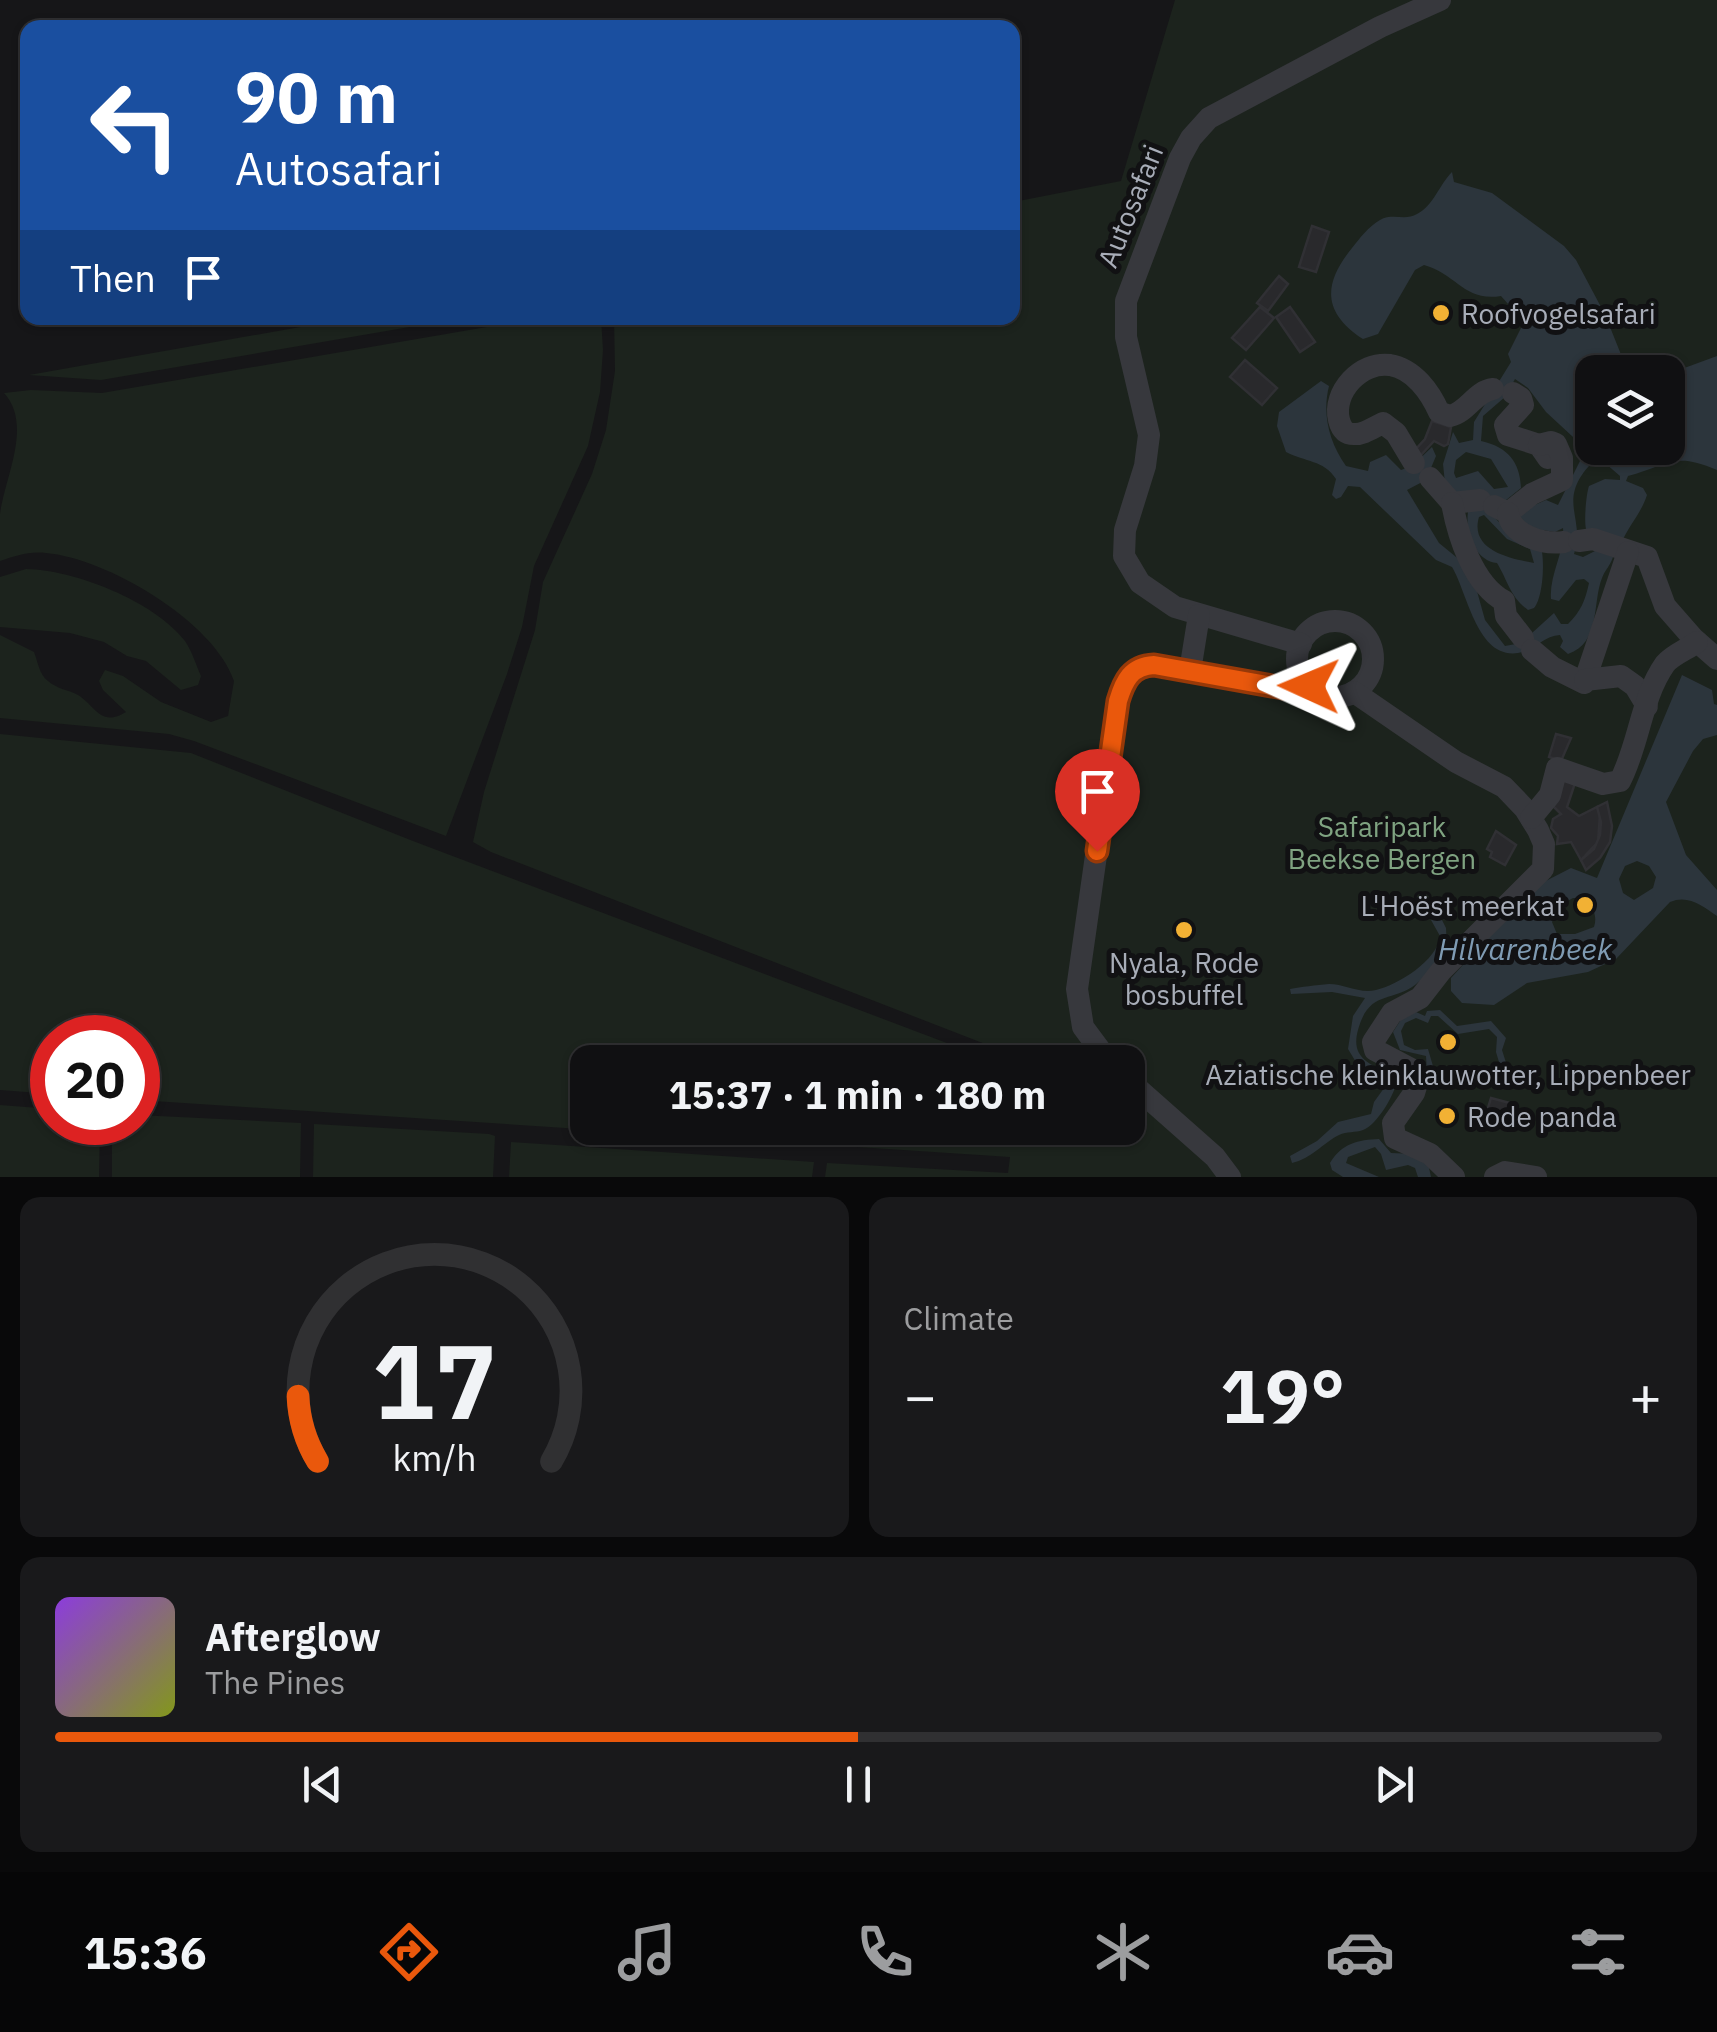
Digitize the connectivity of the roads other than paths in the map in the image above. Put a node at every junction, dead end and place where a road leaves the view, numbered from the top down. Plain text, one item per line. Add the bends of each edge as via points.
1 (1440, 0) edge
2 (1452, 503) junction
3 (1494, 506) junction
4 (1628, 552) junction
5 (1190, 612) junction
6 (1697, 642) junction
7 (1301, 644) junction
8 (1717, 658) edge
9 (1180, 669) junction
10 (1585, 680) junction
11 (1308, 685) junction
12 (1354, 692) junction
13 (1647, 706) junction
14 (1532, 818) junction
15 (1093, 1045) edge
16 (1145, 1095) edge
17 (1230, 1177) edge
18 (1454, 1177) edge
19 (1494, 1177) edge
20 (1536, 1177) edge

1 - 5 street, Autosafari via 1217,113 1191,138 1175,167 1126,301 1126,337 1149,434 1122,549 1140,584
2 - 3 street
2 - 3 street via 1383,423 1358,435 1342,428 1338,405 1348,383 1372,368 1392,366 1415,378 1439,412 1450,416 1484,390 1521,398 1523,405 1506,425 1508,436 1556,444 1562,476 1556,485
2 - 10 street via 1475,569 1504,601 1506,616 1527,644 1552,667
3 - 4 street via 1519,533 1548,543 1592,539
4 - 6 street via 1649,559 1660,596
4 - 10 street
5 - 7 street, Autosafari
5 - 9 street
6 - 8 street
6 - 13 street via 1666,662
7 - 11 street via 1298,664
7 - 12 street via 1313,628 1329,622 1361,631 1374,662
9 - 11 street via 1300,691
9 - 15 street via 1134,670 1118,701 1076,988
10 - 13 street via 1621,676
11 - 12 street via 1332,697
12 - 14 street via 1456,762 1504,786
13 - 14 street via 1620,781 1602,784 1557,768 1550,794
14 - 18 street via 1544,844 1543,869 1420,998 1392,1013 1373,1042 1418,1080 1393,1123 1395,1138 1430,1154
16 - 17 street
19 - 20 street

